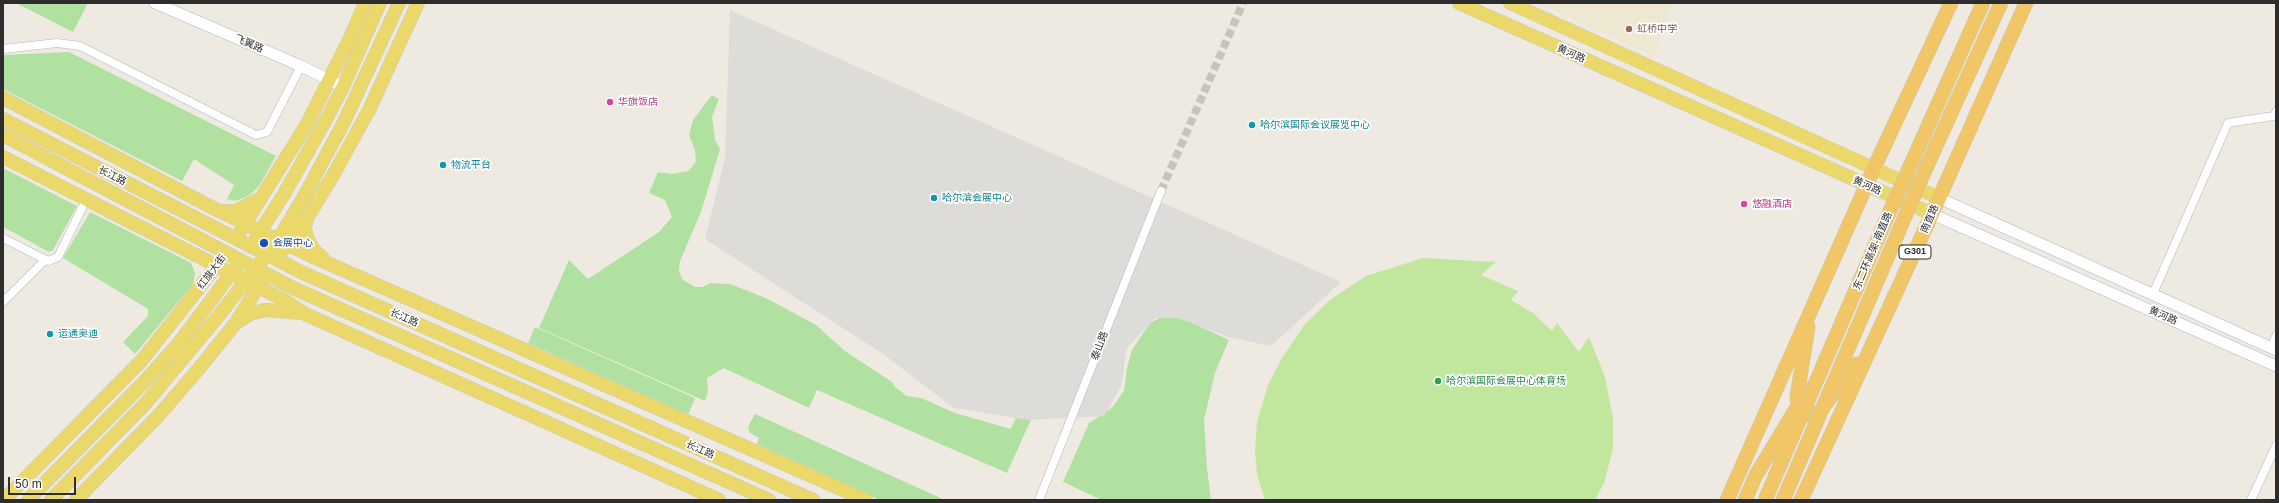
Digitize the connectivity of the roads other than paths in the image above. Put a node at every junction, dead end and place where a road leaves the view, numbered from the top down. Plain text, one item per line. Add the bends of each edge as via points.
1 (155, 3) edge
2 (365, 3) edge
3 (380, 3) edge
4 (399, 3) edge
5 (418, 3) edge
6 (1459, 3) edge
7 (1510, 3) edge
8 (1951, 3) edge
9 (1983, 3) edge
10 (2001, 3) edge
11 (2026, 3) edge
12 (3, 49) edge
13 (301, 66) junction
14 (330, 81) junction
15 (343, 87) junction
16 (3, 98) edge
17 (2276, 112) edge
18 (3, 119) edge
19 (3, 135) edge
20 (3, 157) edge
21 (1874, 168) junction
22 (1867, 186) junction
23 (1161, 191) tunnel mouth
24 (263, 196) junction
25 (1939, 198) junction
26 (86, 200) junction
27 (215, 209) junction
28 (1932, 214) junction
29 (307, 218) junction
30 (245, 224) junction
31 (260, 231) junction
32 (3, 238) edge
33 (235, 239) junction
34 (282, 242) junction
35 (180, 247) junction
36 (250, 247) junction
37 (226, 252) junction
38 (270, 257) junction
39 (45, 260) junction
40 (241, 260) junction
41 (216, 266) junction
42 (336, 266) junction
43 (261, 271) junction
44 (231, 274) junction
45 (252, 284) junction
46 (199, 288) junction
47 (2153, 294) junction
48 (3, 302) edge
49 (1810, 309) junction
50 (305, 314) junction
51 (235, 324) junction
52 (2276, 336) edge
53 (1874, 341) junction
54 (2273, 349) edge
55 (1825, 361) junction
56 (2276, 366) edge
57 (1816, 424) junction
58 (2276, 446) edge
59 (1728, 499) edge
60 (4, 500) edge
61 (28, 500) edge
62 (51, 500) edge
63 (76, 500) edge
64 (719, 500) edge
65 (769, 500) edge
66 (813, 500) edge
67 (866, 500) edge
68 (1039, 500) edge
69 (1745, 500) edge
70 (1764, 500) edge
71 (1783, 500) edge
72 (1792, 500) edge
73 (1796, 500) edge
74 (1801, 500) edge
75 (2251, 500) edge

1 - 13 street, 飞翼路
2 - 14 main road, 红旗大街
3 - 15 main road, 红旗大街
4 - 34 main road via 344,122
5 - 29 main road via 369,110
6 - 22 main road, 黄河路
7 - 21 main road, 黄河路
8 - 21 highway
9 - 55 highway, 东二环高架-南直路, bridge
10 - 57 highway, 东二环高架-南直路, bridge via 1922,177
11 - 25 highway, 南直路 / G301
12 - 13 street via 57,43 80,46 256,135 267,132
13 - 14 street, 飞翼路
14 - 15 street, 飞翼路
14 - 24 main road, 红旗大街 via 288,158
15 - 31 main road, 红旗大街 via 300,166
16 - 27 main road
17 - 47 street via 2274,116 2228,123
18 - 33 main road, 长江路
19 - 37 main road, 长江路
20 - 26 main road
21 - 22 highway
21 - 25 main road, 黄河路
22 - 28 main road, 黄河路
22 - 49 highway
23 - 68 street, 泰山路
24 - 27 main road via 253,204 236,211
24 - 30 main road, 红旗大街
25 - 28 highway, 南直路 / G301
25 - 47 street, 黄河路
26 - 35 main road
26 - 39 street via 58,257
27 - 30 main road
28 - 53 highway, 南直路 / G301
28 - 56 street, 黄河路
29 - 34 main road
29 - 42 main road via 305,229 311,246
30 - 31 main road
30 - 33 main road, 红旗大街
31 - 34 main road
31 - 36 main road, 红旗大街
32 - 39 street
33 - 36 main road, 长江路
33 - 37 main road, 红旗大街
34 - 38 main road
34 - 42 main road
35 - 41 main road
35 - 46 main road via 199,264 202,274
36 - 38 main road, 长江路
36 - 40 main road, 红旗大街
37 - 40 main road, 长江路
37 - 41 main road, 红旗大街
38 - 43 main road
38 - 66 main road, 长江路
39 - 48 street
40 - 43 main road, 长江路
40 - 44 main road, 红旗大街
41 - 44 main road
41 - 46 main road, 红旗大街
42 - 67 main road
43 - 45 main road
43 - 65 main road, 长江路 via 293,288
44 - 45 main road
44 - 61 main road, 红旗大街 via 179,343 151,375
45 - 50 main road
45 - 51 main road
45 - 62 main road via 145,404
46 - 60 main road, 红旗大街 via 142,360
47 - 54 street, 黄河路
49 - 53 highway via 1797,397 1798,407 1805,415 1818,414
49 - 59 highway
50 - 51 main road via 265,310 250,314
50 - 64 main road
51 - 63 main road via 159,415
52 - 54 street
53 - 74 highway, 南直路 / G301
55 - 69 highway, bridge via 1756,475
55 - 70 highway, 东二环高架-南直路, bridge
57 - 71 highway, 东二环高架-南直路, bridge
57 - 72 highway, bridge
58 - 75 street
59 - 73 highway via 1783,429 1790,425 1798,425 1806,432 1808,444

